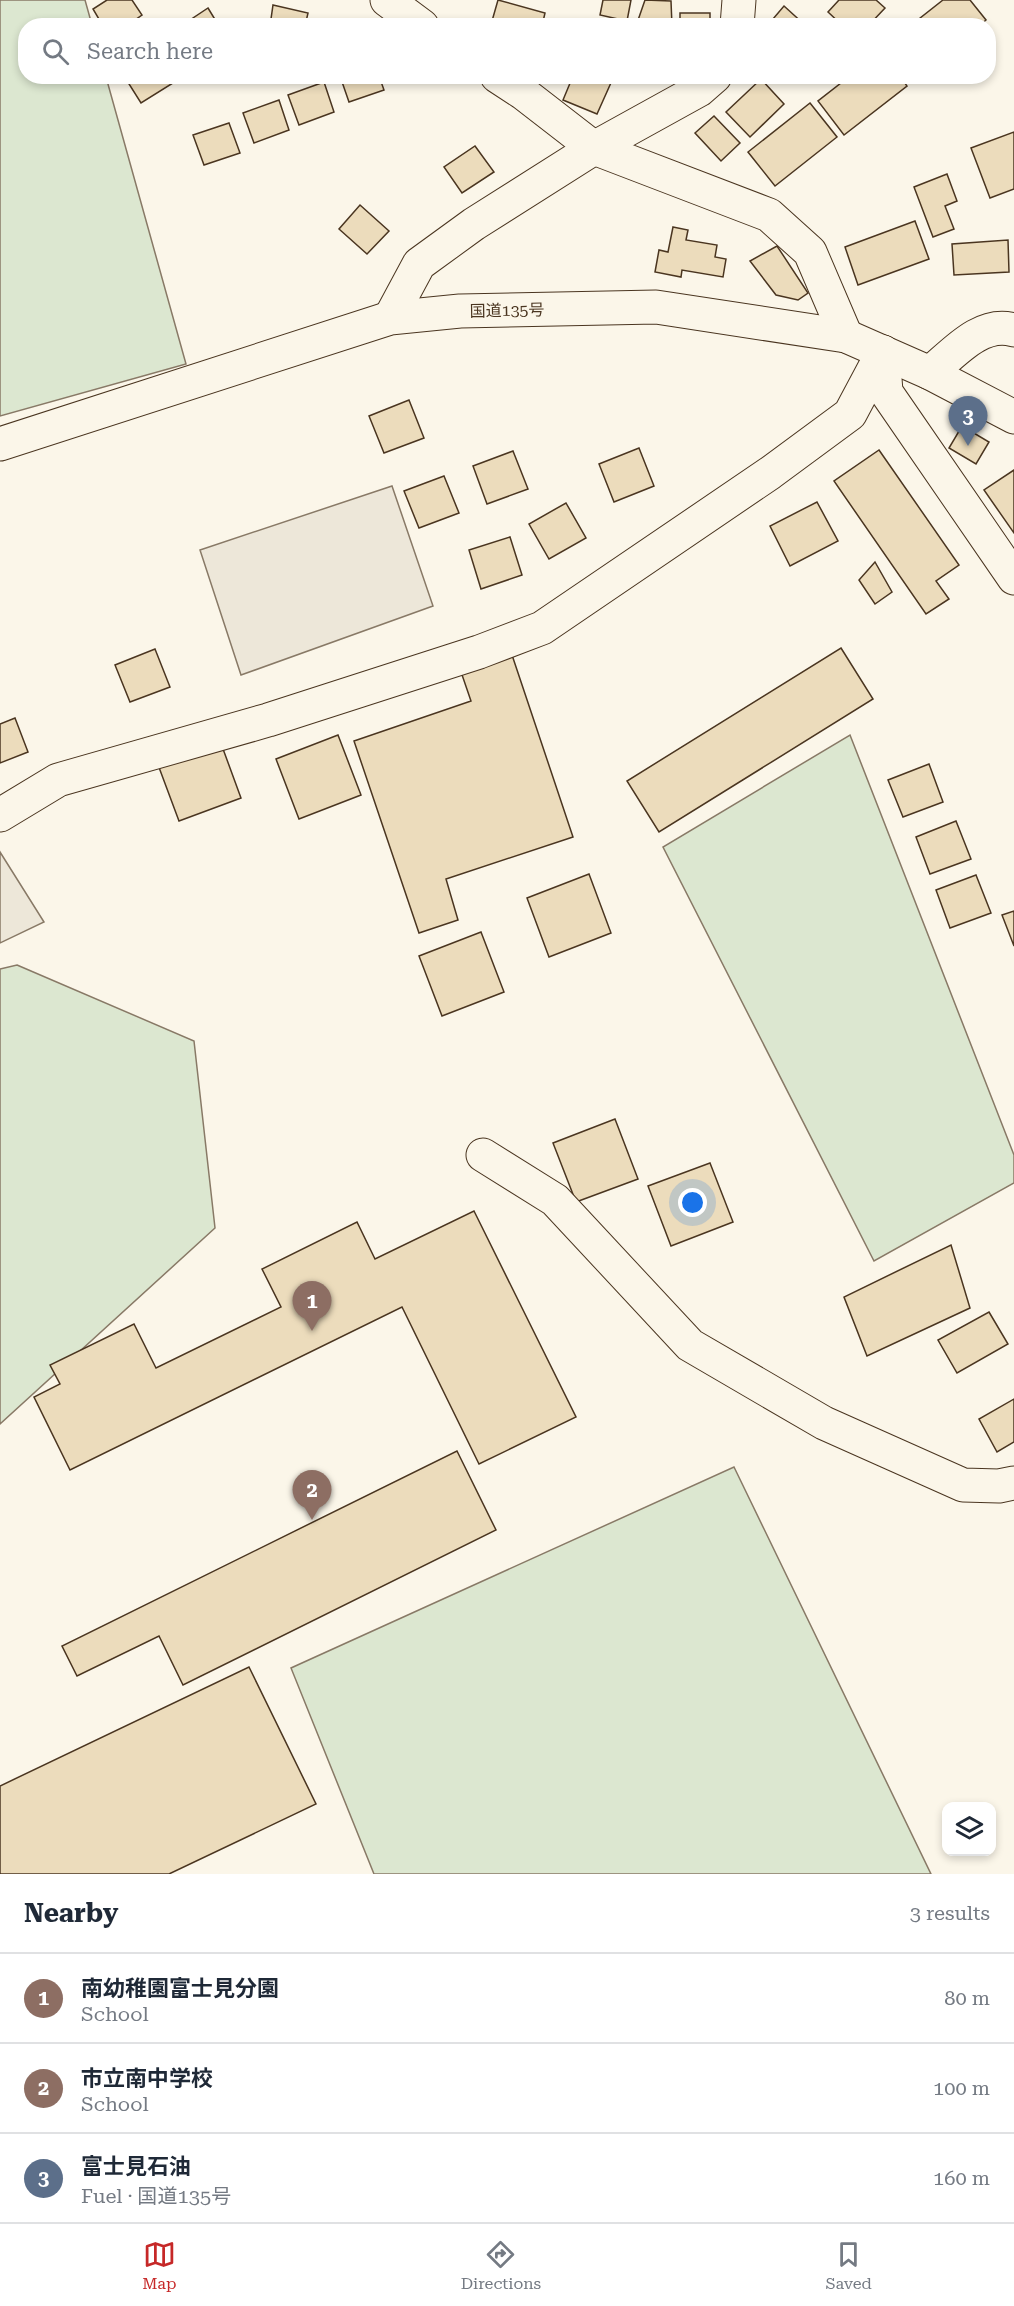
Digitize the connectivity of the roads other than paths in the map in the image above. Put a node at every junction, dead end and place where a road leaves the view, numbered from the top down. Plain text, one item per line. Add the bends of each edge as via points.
1 (387, 0) edge
2 (739, 0) edge
3 (411, 18) edge
4 (738, 18) edge
5 (509, 84) edge
6 (706, 84) edge
7 (594, 148) junction
8 (390, 318) junction
9 (1014, 330) edge
10 (846, 336) junction
11 (883, 352) junction
12 (930, 373) junction
13 (1014, 417) edge
14 (0, 444) edge
15 (1014, 578) edge
16 (0, 815) edge
17 (483, 1155) dead end
18 (1014, 1483) edge

1 - 3 main road
2 - 4 main road
5 - 7 main road
6 - 7 main road
7 - 8 main road via 418,264
7 - 10 main road via 770,215 810,252
8 - 10 main road, 国道135号 via 460,311 656,307
8 - 14 main road, 国道135号
9 - 12 main road via 1004,327 980,332
10 - 11 main road, 国道135号
11 - 12 main road, 国道135号
11 - 15 main road via 886,392
11 - 16 main road via 850,414 542,628 268,720 58,780
12 - 13 main road, 国道135号
17 - 18 main road via 555,1200 690,1345 824,1423 963,1485

